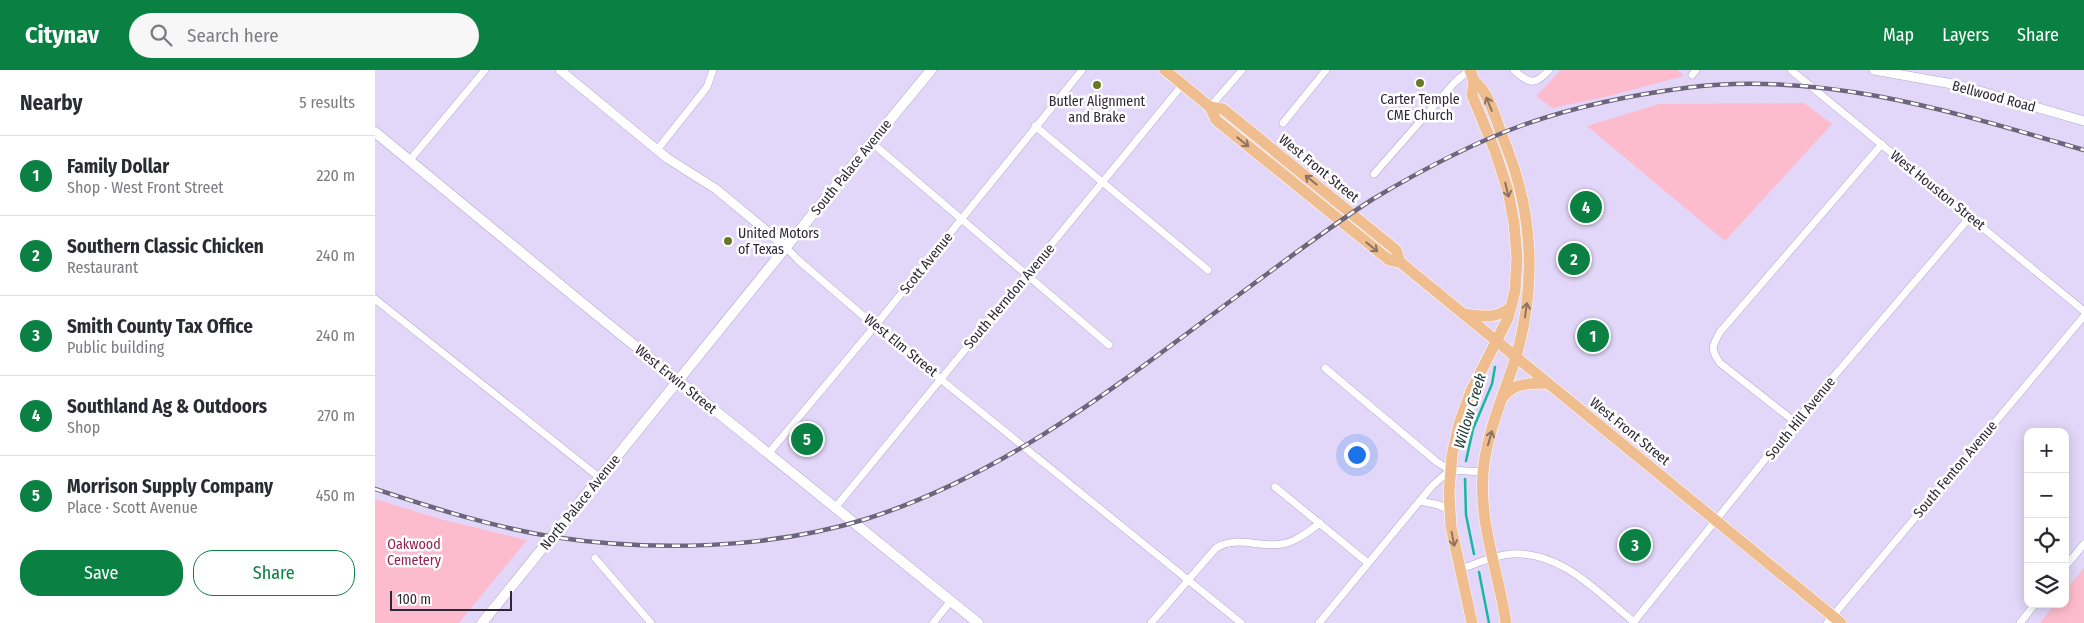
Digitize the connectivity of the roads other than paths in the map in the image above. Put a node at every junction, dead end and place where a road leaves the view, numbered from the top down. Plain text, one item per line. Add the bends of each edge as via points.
1 (485, 70) edge
2 (560, 70) edge
3 (713, 70) edge
4 (931, 70) edge
5 (1082, 70) edge
6 (1165, 70) edge
7 (1242, 70) edge
8 (1325, 70) edge
9 (1514, 70) edge
10 (1549, 70) edge
11 (1791, 70) edge
12 (1874, 70) edge
13 (1902, 73) edge
14 (1471, 74) edge
15 (1183, 84) junction
16 (1210, 107) junction
17 (2084, 121) edge
18 (1283, 123) dead end
19 (1035, 126) junction
20 (375, 132) edge
21 (871, 142) junction
22 (1882, 144) junction
23 (657, 150) junction
24 (409, 161) junction
25 (1374, 174) dead end
26 (1102, 183) junction
27 (1970, 217) junction
28 (961, 219) junction
29 (786, 246) junction
30 (1208, 270) dead end
31 (1028, 274) junction
32 (375, 299) edge
33 (1511, 307) junction
34 (2084, 311) edge
35 (1464, 314) junction
36 (2084, 316) edge
37 (875, 326) junction
38 (1497, 343) junction
39 (1109, 345) dead end
40 (1515, 358) junction
41 (1325, 368) dead end
42 (942, 378) junction
43 (678, 381) junction
44 (1547, 383) junction
45 (1502, 398) junction
46 (1795, 422) junction
47 (768, 454) junction
48 (1450, 470) junction
49 (1483, 472) junction
50 (600, 478) junction
51 (1275, 487) dead end
52 (1420, 501) junction
53 (835, 508) junction
54 (1449, 510) junction
55 (1717, 522) junction
56 (1320, 523) junction
57 (2084, 544) edge
58 (595, 558) dead end
59 (1492, 558) junction
60 (1368, 563) junction
61 (2068, 563) edge
62 (1460, 570) junction
63 (1187, 579) junction
64 (951, 602) junction
65 (2032, 608) edge
66 (1833, 621) edge
67 (482, 623) edge
68 (651, 623) edge
69 (933, 623) edge
70 (978, 623) edge
71 (1151, 623) edge
72 (1241, 623) edge
73 (1319, 623) edge
74 (1472, 623) edge
75 (1506, 623) edge
76 (1633, 623) edge
77 (2020, 623) edge

1 - 24 street
2 - 23 street, West Elm Street
3 - 23 street via 707,87
4 - 21 main road, South Palace Avenue
5 - 19 street, Scott Avenue
6 - 15 main road, West Front Street
7 - 16 street
8 - 18 street
9 - 10 street via 1525,80 1534,82
11 - 22 street, West Houston Street
12 - 13 street, Bellwood Road
13 - 17 street, Bellwood Road via 1958,85
14 - 25 street via 1454,83
14 -> 33 main road via 1472,95 1504,177 1514,223 1517,265
40 -> 14 main road via 1529,281 1526,214 1509,152 1484,92
15 - 16 main road, West Front Street
15 - 26 street, South Herndon Avenue
16 - 35 main road, West Front Street via 1223,109 1396,250 1400,262
19 - 26 street
19 - 28 street, Scott Avenue
20 - 24 main road, West Erwin Street
21 - 28 street
21 - 29 main road, South Palace Avenue
22 - 27 street, West Houston Street
22 - 46 street via 1713,344 1713,353 1720,363
23 - 29 street, West Elm Street via 716,189
24 - 43 main road, West Erwin Street
26 - 30 street
26 - 31 street, South Herndon Avenue
27 - 34 street, West Houston Street
27 - 46 street, South Hill Avenue
28 - 31 street
28 - 37 street, Scott Avenue
29 - 37 street, West Elm Street
29 - 43 main road, South Palace Avenue
31 - 39 street
31 - 42 street, South Herndon Avenue
32 - 50 street
33 - 35 main road via 1494,317
33 - 38 main road
35 - 38 main road, West Front Street
36 - 66 street, South Fenton Avenue
37 - 42 street, West Elm Street
37 - 47 street, Scott Avenue
38 - 40 main road, West Front Street
38 - 48 main road via 1464,409
40 - 44 main road, West Front Street
40 - 45 main road
41 - 48 street
42 - 53 street, South Herndon Avenue
42 - 63 street, West Elm Street
43 - 47 main road, West Erwin Street
43 - 50 main road, North Palace Avenue
44 - 45 main road via 1516,386
44 - 55 main road, West Front Street
49 -> 45 main road
46 - 55 street, South Hill Avenue
47 - 53 main road, West Erwin Street
48 - 49 street
48 - 52 street
48 - 54 main road
49 - 59 main road via 1483,514
50 - 67 main road, North Palace Avenue
51 - 56 street
52 - 54 street
52 - 60 street
53 - 64 main road, West Erwin Street
54 -> 62 main road
55 - 66 main road, West Front Street
55 - 76 street, South Hill Avenue
56 - 60 street
56 - 63 street via 1283,544 1222,544
57 - 61 street
58 - 68 street
59 - 62 street
59 - 75 main road
59 - 76 street via 1530,554 1551,560 1570,571
60 - 73 street
62 - 74 main road
63 - 71 street
63 - 72 street, West Elm Street
64 - 69 street
64 - 70 main road, West Erwin Street
65 - 77 street

